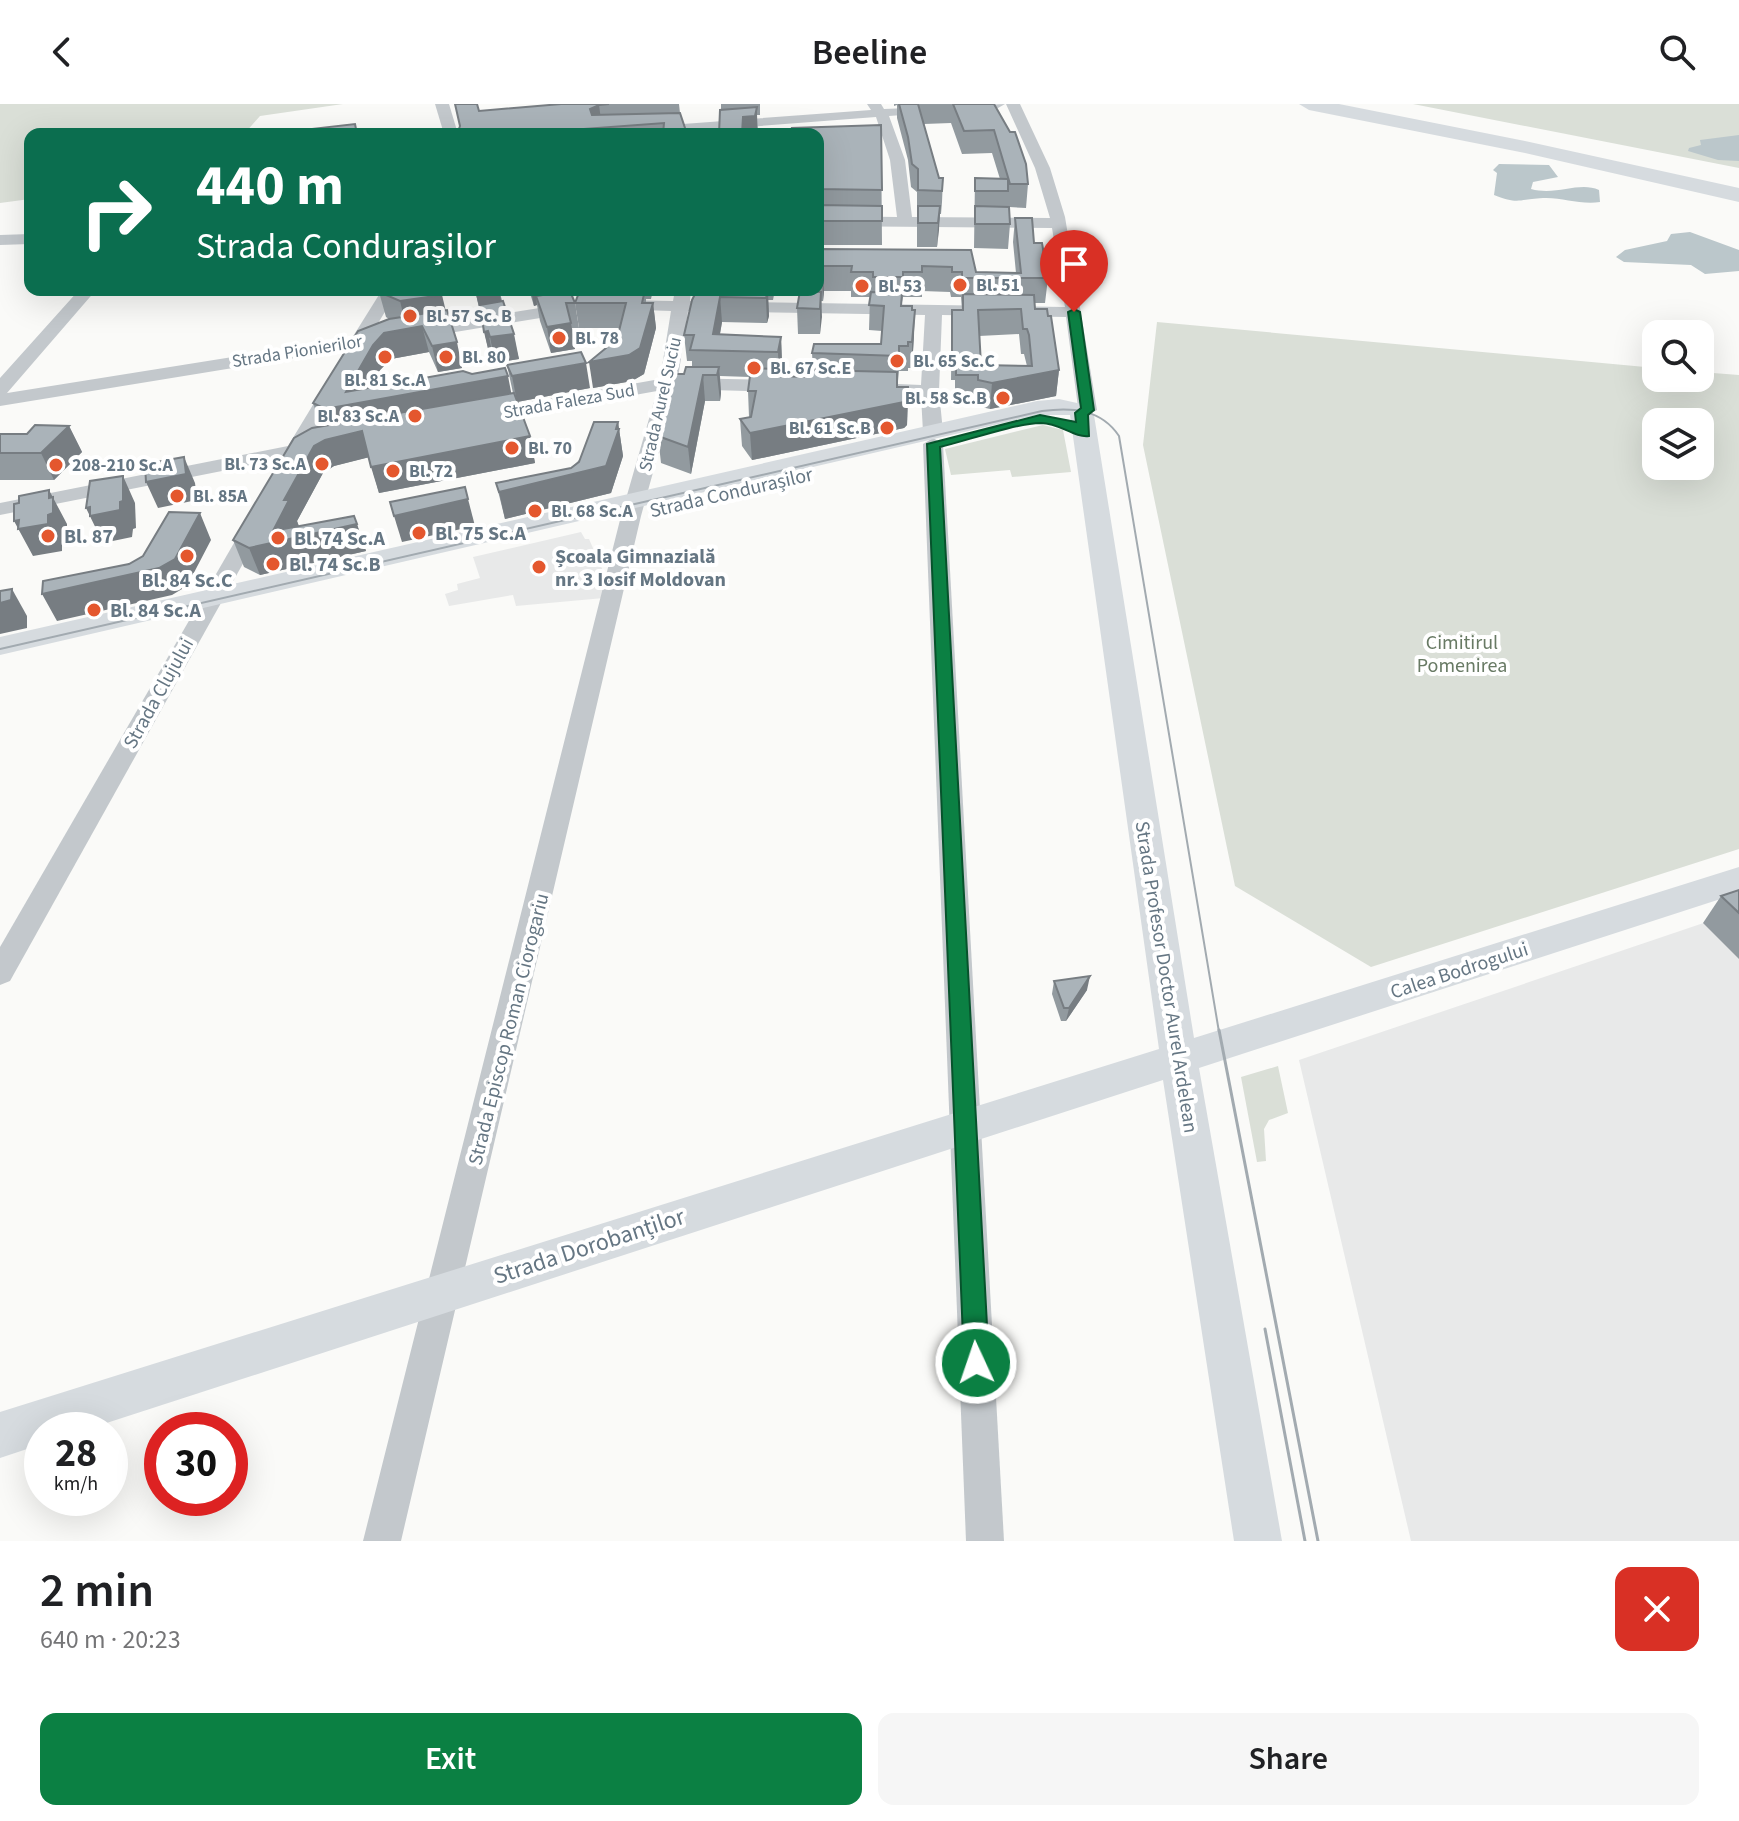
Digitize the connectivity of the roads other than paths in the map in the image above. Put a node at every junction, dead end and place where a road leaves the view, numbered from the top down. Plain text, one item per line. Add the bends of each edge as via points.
1 (442, 104) edge
2 (998, 104) edge
3 (1013, 104) edge
4 (1309, 104) edge
5 (1342, 104) edge
6 (699, 108) dead end
7 (878, 108) edge
8 (449, 128) edge
9 (705, 128) edge
10 (722, 128) edge
11 (1527, 144) junction
12 (1593, 158) junction
13 (1739, 188) edge
14 (1739, 195) edge
15 (824, 221) edge
16 (905, 221) junction
17 (1056, 223) junction
18 (24, 239) edge
19 (0, 240) edge
20 (83, 296) edge
21 (386, 296) edge
22 (682, 298) edge
23 (934, 309) junction
24 (1074, 312) junction
25 (359, 341) junction
26 (668, 383) junction
27 (801, 387) edge
28 (0, 389) edge
29 (856, 389) edge
30 (930, 391) junction
31 (0, 400) edge
32 (1078, 413) junction
33 (466, 419) edge
34 (933, 438) junction
35 (342, 442) edge
36 (296, 450) junction
37 (282, 474) edge
38 (269, 499) edge
39 (634, 508) junction
40 (0, 509) edge
41 (210, 604) junction
42 (0, 646) edge
43 (0, 658) edge
44 (1739, 880) edge
45 (0, 973) edge
46 (1179, 1058) junction
47 (965, 1125) junction
48 (444, 1292) junction
49 (0, 1435) edge
50 (382, 1541) edge
51 (985, 1541) edge
52 (1258, 1541) edge

1 - 8 street
2 - 7 street
3 - 17 street, Strada Profesor Doctor Aurel Ardelean via 1049,186
4 - 11 highway
5 - 11 highway
6 - 9 street
7 - 10 street
7 - 16 street via 901,182
11 - 12 highway
12 - 13 highway
12 - 14 highway
15 - 16 street
16 - 17 street
17 - 24 street, Strada Profesor Doctor Aurel Ardelean
18 - 19 street
20 - 28 street
21 - 25 street
22 - 23 street, Strada Pionierilor
22 - 25 street, Strada Pionierilor via 590,306
22 - 26 street, Strada Aurel Suciu
23 - 24 street, Strada Pionierilor
23 - 30 street
24 - 32 street, Strada Profesor Doctor Aurel Ardelean
25 - 31 street, Strada Pionierilor
25 - 36 street
26 - 27 street, Strada Faleza Sud
26 - 33 street, Strada Faleza Sud
26 - 39 street, Strada Aurel Suciu
29 - 30 street
30 - 34 street
32 - 34 main road, Strada Condurașilor
32 - 34 main road, Strada Condurașilor via 1067,422 1040,419
32 - 46 main road, Strada Profesor Doctor Aurel Ardelean
34 - 39 main road, Strada Condurașilor
34 - 47 street
35 - 36 street
36 - 37 street
36 - 40 street
38 - 41 street, Strada Clujului
39 - 41 main road, Strada Condurașilor
39 - 48 street, Strada Episcop Roman Ciorogariu
41 - 42 main road, Strada Condurașilor
41 - 43 main road, Strada Condurașilor
41 - 45 street, Strada Clujului
44 - 46 main road, Calea Bodrogului
46 - 47 main road, Strada Dorobanților
46 - 52 main road, Strada Profesor Doctor Aurel Ardelean
47 - 48 main road, Strada Dorobanților
47 - 51 street
48 - 49 main road, Strada Dorobanților
48 - 50 street, Strada Episcop Roman Ciorogariu

